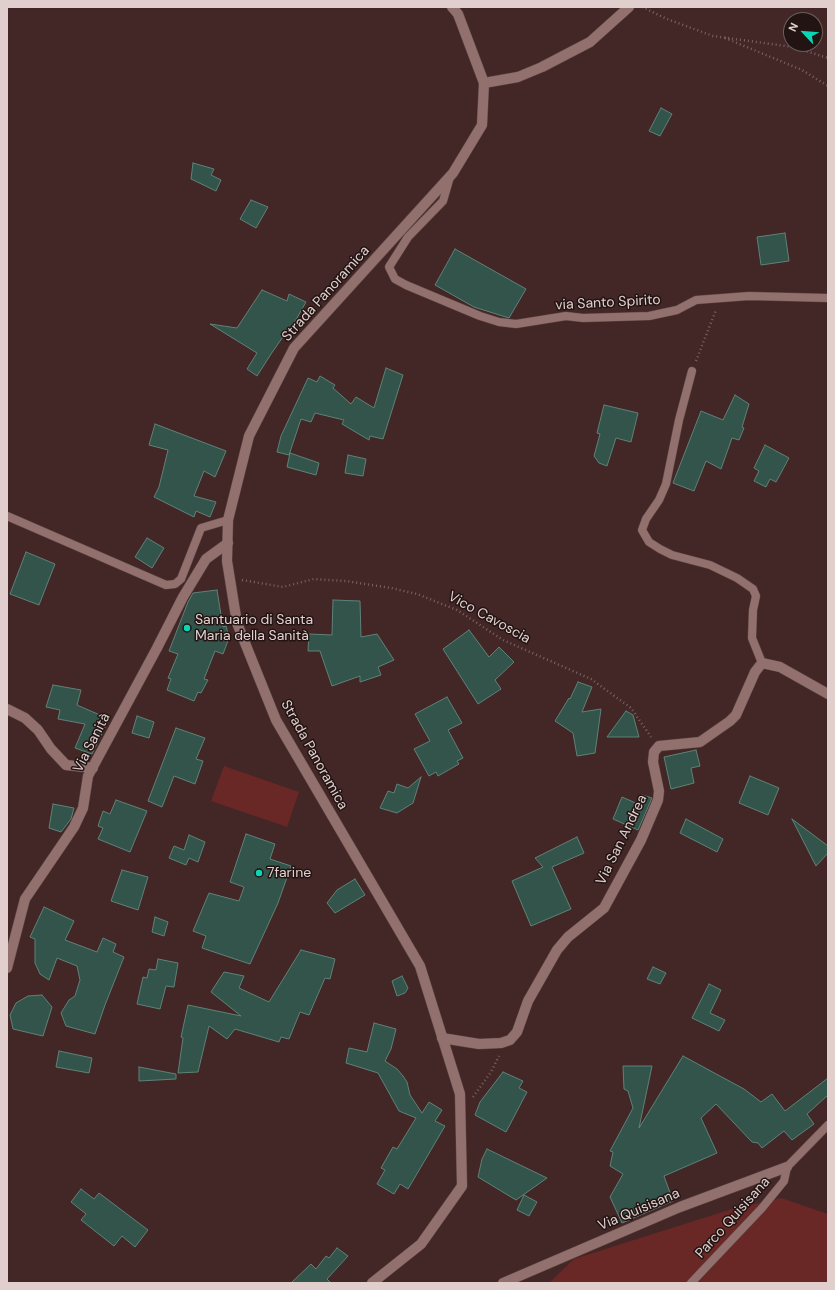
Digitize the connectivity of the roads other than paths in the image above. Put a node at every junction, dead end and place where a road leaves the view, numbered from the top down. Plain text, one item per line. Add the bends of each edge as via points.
1 (452, 7) edge
2 (629, 7) edge
3 (484, 83) junction
4 (451, 174) junction
5 (828, 298) edge
6 (692, 372) road end
7 (7, 516) edge
8 (228, 520) junction
9 (228, 543) junction
10 (762, 663) junction
11 (828, 694) edge
12 (7, 709) edge
13 (93, 768) junction
14 (7, 968) edge
15 (442, 1038) junction
16 (828, 1125) edge
17 (787, 1167) junction
18 (372, 1283) edge
19 (503, 1283) edge
20 (691, 1283) edge

1 - 3 street, Strada Panoramica via 458,14
2 - 3 street via 590,42 542,67 518,76
3 - 4 street, Strada Panoramica via 482,125
4 - 5 lane, via Santo Spirito via 443,201 408,237 389,267 394,279 480,316 516,324 566,316 649,316 677,310 696,300 749,296
4 - 8 street, Strada Panoramica via 294,348 249,436
6 - 10 lane via 666,484 642,530 649,542 660,549 672,555 710,565 753,589 756,596 752,638
7 - 8 lane via 166,585 175,584 181,578 201,528
8 - 9 street, Strada Panoramica
9 - 13 street, Via Sanità via 206,559 183,597
9 - 15 street, Strada Panoramica via 227,561 237,623 276,720 420,966
10 - 11 street via 780,666
10 - 15 street, Via San Andrea via 730,721 700,742 659,746 654,752 658,800 641,840 604,908 557,950 528,1001 517,1032 507,1041 479,1044
12 - 13 street via 25,718 38,730 66,765
13 - 14 street, Via Sanità via 88,776 83,808 74,827 25,899
15 - 18 street, Strada Panoramica via 460,1094 462,1186 421,1244
16 - 17 lane
17 - 19 street, Via Quisisana via 680,1207
17 - 20 lane, Parco Quisisana via 784,1181 762,1208

